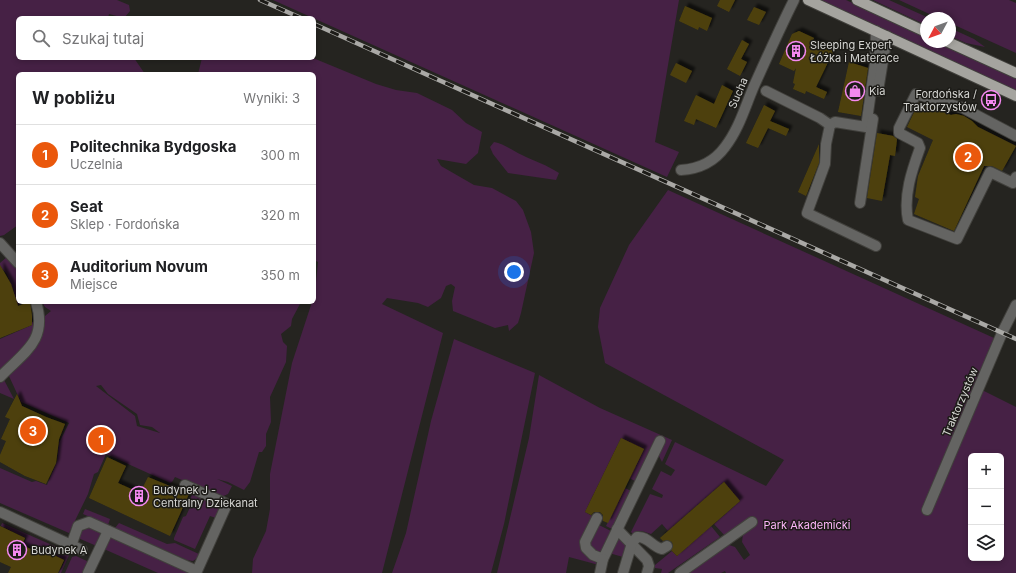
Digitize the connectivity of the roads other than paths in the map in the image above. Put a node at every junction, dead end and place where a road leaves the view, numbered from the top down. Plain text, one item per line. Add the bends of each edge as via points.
1 (794, 0) edge
2 (808, 0) edge
3 (857, 0) edge
4 (920, 29) edge
5 (876, 31) junction
6 (887, 36) junction
7 (956, 46) edge
8 (1016, 73) edge
9 (766, 91) dead end
10 (1016, 96) edge
11 (830, 125) junction
12 (1016, 136) edge
13 (681, 170) dead end
14 (1016, 177) edge
15 (860, 203) dead end
16 (0, 243) edge
17 (876, 246) dead end
18 (16, 261) edge
19 (37, 304) edge
20 (1016, 305) edge
21 (0, 377) edge
22 (660, 441) dead end
23 (185, 485) dead end
24 (927, 510) dead end
25 (0, 512) edge
26 (597, 518) dead end
27 (752, 522) dead end
28 (617, 529) junction
29 (108, 531) junction
30 (632, 543) junction
31 (71, 546) junction
32 (667, 546) dead end
33 (82, 550) dead end
34 (603, 558) junction
35 (196, 572) edge
36 (88, 573) edge
37 (600, 573) edge
38 (623, 573) edge
39 (647, 573) edge
40 (680, 573) edge

1 - 13 street, Sucha via 736,131 710,162 693,170
2 - 5 main road
3 - 4 main road
5 - 6 main road
5 - 11 street via 875,63 866,127 835,122
6 - 10 main road
6 - 15 street
7 - 8 main road
9 - 11 street
11 - 17 street via 825,164 807,213
12 - 14 street via 963,108 916,94 899,128 899,133 918,143 920,148 912,170 906,209 908,220 957,240 990,172 1013,183
16 - 18 street
19 - 21 street via 41,320 36,338 31,347
20 - 24 street, Traktorzystów
22 - 28 street
23 - 35 street via 227,504
25 - 31 street
26 - 34 street via 585,542 586,548 593,556
27 - 40 street
28 - 30 street
28 - 34 street
29 - 31 street via 89,522 78,526
29 - 35 street
29 - 36 street
30 - 32 street via 641,536 659,548
30 - 38 street
30 - 39 street via 647,560
31 - 33 street
34 - 37 street

